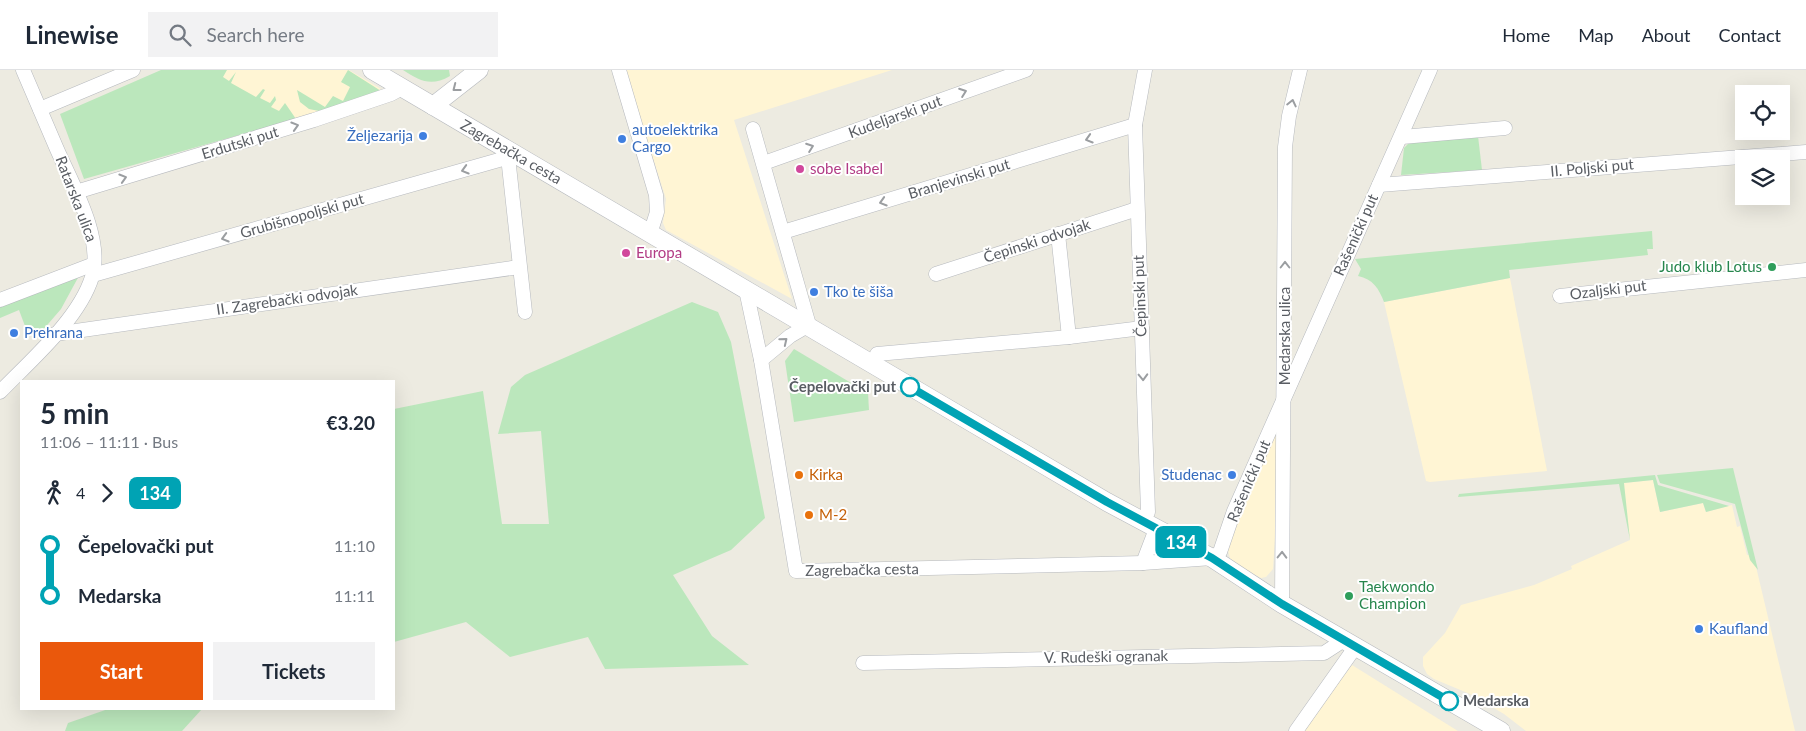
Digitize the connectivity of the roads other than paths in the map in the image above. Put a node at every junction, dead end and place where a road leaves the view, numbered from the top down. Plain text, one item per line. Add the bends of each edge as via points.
1 (23, 70) edge
2 (133, 70) edge
3 (372, 70) edge
4 (479, 70) edge
5 (618, 70) edge
6 (1024, 70) edge
7 (1145, 70) edge
8 (1300, 70) edge
9 (1430, 70) edge
10 (402, 88) junction
11 (433, 106) junction
12 (40, 110) junction
13 (1135, 125) junction
14 (1505, 128) dead end
15 (753, 129) dead end
16 (1402, 137) junction
17 (1806, 152) edge
18 (510, 153) junction
19 (764, 163) junction
20 (1379, 185) junction
21 (76, 192) junction
22 (1137, 209) junction
23 (783, 232) junction
24 (650, 234) junction
25 (1058, 234) junction
26 (519, 267) junction
27 (94, 269) junction
28 (1806, 270) edge
29 (936, 274) dead end
30 (746, 290) junction
31 (1560, 296) dead end
32 (0, 300) edge
33 (525, 312) dead end
34 (809, 325) junction
35 (1142, 328) junction
36 (55, 334) junction
37 (1069, 337) junction
38 (877, 354) dead end
39 (761, 360) junction
40 (0, 392) edge
41 (1285, 401) junction
42 (1149, 525) junction
43 (1212, 558) junction
44 (1142, 563) junction
45 (1282, 604) junction
46 (1350, 643) junction
47 (863, 664) dead end
48 (1296, 731) edge
49 (1501, 731) edge

1 - 12 street, Ratarska ulica
2 - 12 street
3 - 10 street, Zagrebačka cesta
4 -> 11 street
5 - 24 street via 656,195 657,212
19 -> 6 street, Kudeljarski put
7 - 13 street, Čepinski put
41 -> 8 street, Medarska ulica via 1285,147
9 - 16 street, Rašenički put
10 - 11 street, Zagrebačka cesta
21 -> 10 street, Erdutski put via 314,120
11 - 18 street, Zagrebačka cesta
12 - 21 street, Ratarska ulica
13 - 22 street, Čepinski put
13 -> 23 street, Branjevinski put
14 - 16 street
15 - 19 street
16 - 20 street, Rašenički put
17 - 20 street, II. Poljski put
18 - 24 street, Zagrebačka cesta
18 - 26 street
18 -> 27 street, Grubišnopoljski put via 499,160
19 - 23 street
20 - 41 street, Rašenički put
21 - 27 street, Ratarska ulica via 91,234
22 - 25 street, Čepinski odvojak
22 - 35 street, Čepinski put
23 - 34 street
24 - 30 street, Zagrebačka cesta
25 - 29 street, Čepinski odvojak
25 - 37 street
26 - 33 street
26 - 36 street, II. Zagrebački odvojak
27 - 32 street, Grubišnopoljski put
27 - 36 street via 78,304
28 - 31 street, Ozaljski put
30 - 34 street, Zagrebačka cesta
30 - 39 street, Zagrebačka cesta
39 -> 34 street
34 - 42 street, Zagrebačka cesta
35 - 37 street
35 -> 42 street, Čepinski put
36 - 40 street
37 - 38 street
39 - 44 street, Zagrebačka cesta via 796,571
41 - 43 street, Rašenićki put via 1234,511 1220,552
45 -> 41 street, Medarska ulica
42 - 43 street, Zagrebačka cesta
42 - 44 street
43 - 44 street, Zagrebačka cesta
43 - 45 street, Zagrebačka cesta
45 - 46 street, Zagrebačka cesta
46 - 47 street, V. Rudeški ogranak via 1324,653
46 - 48 street
46 - 49 street, Zagrebačka cesta

